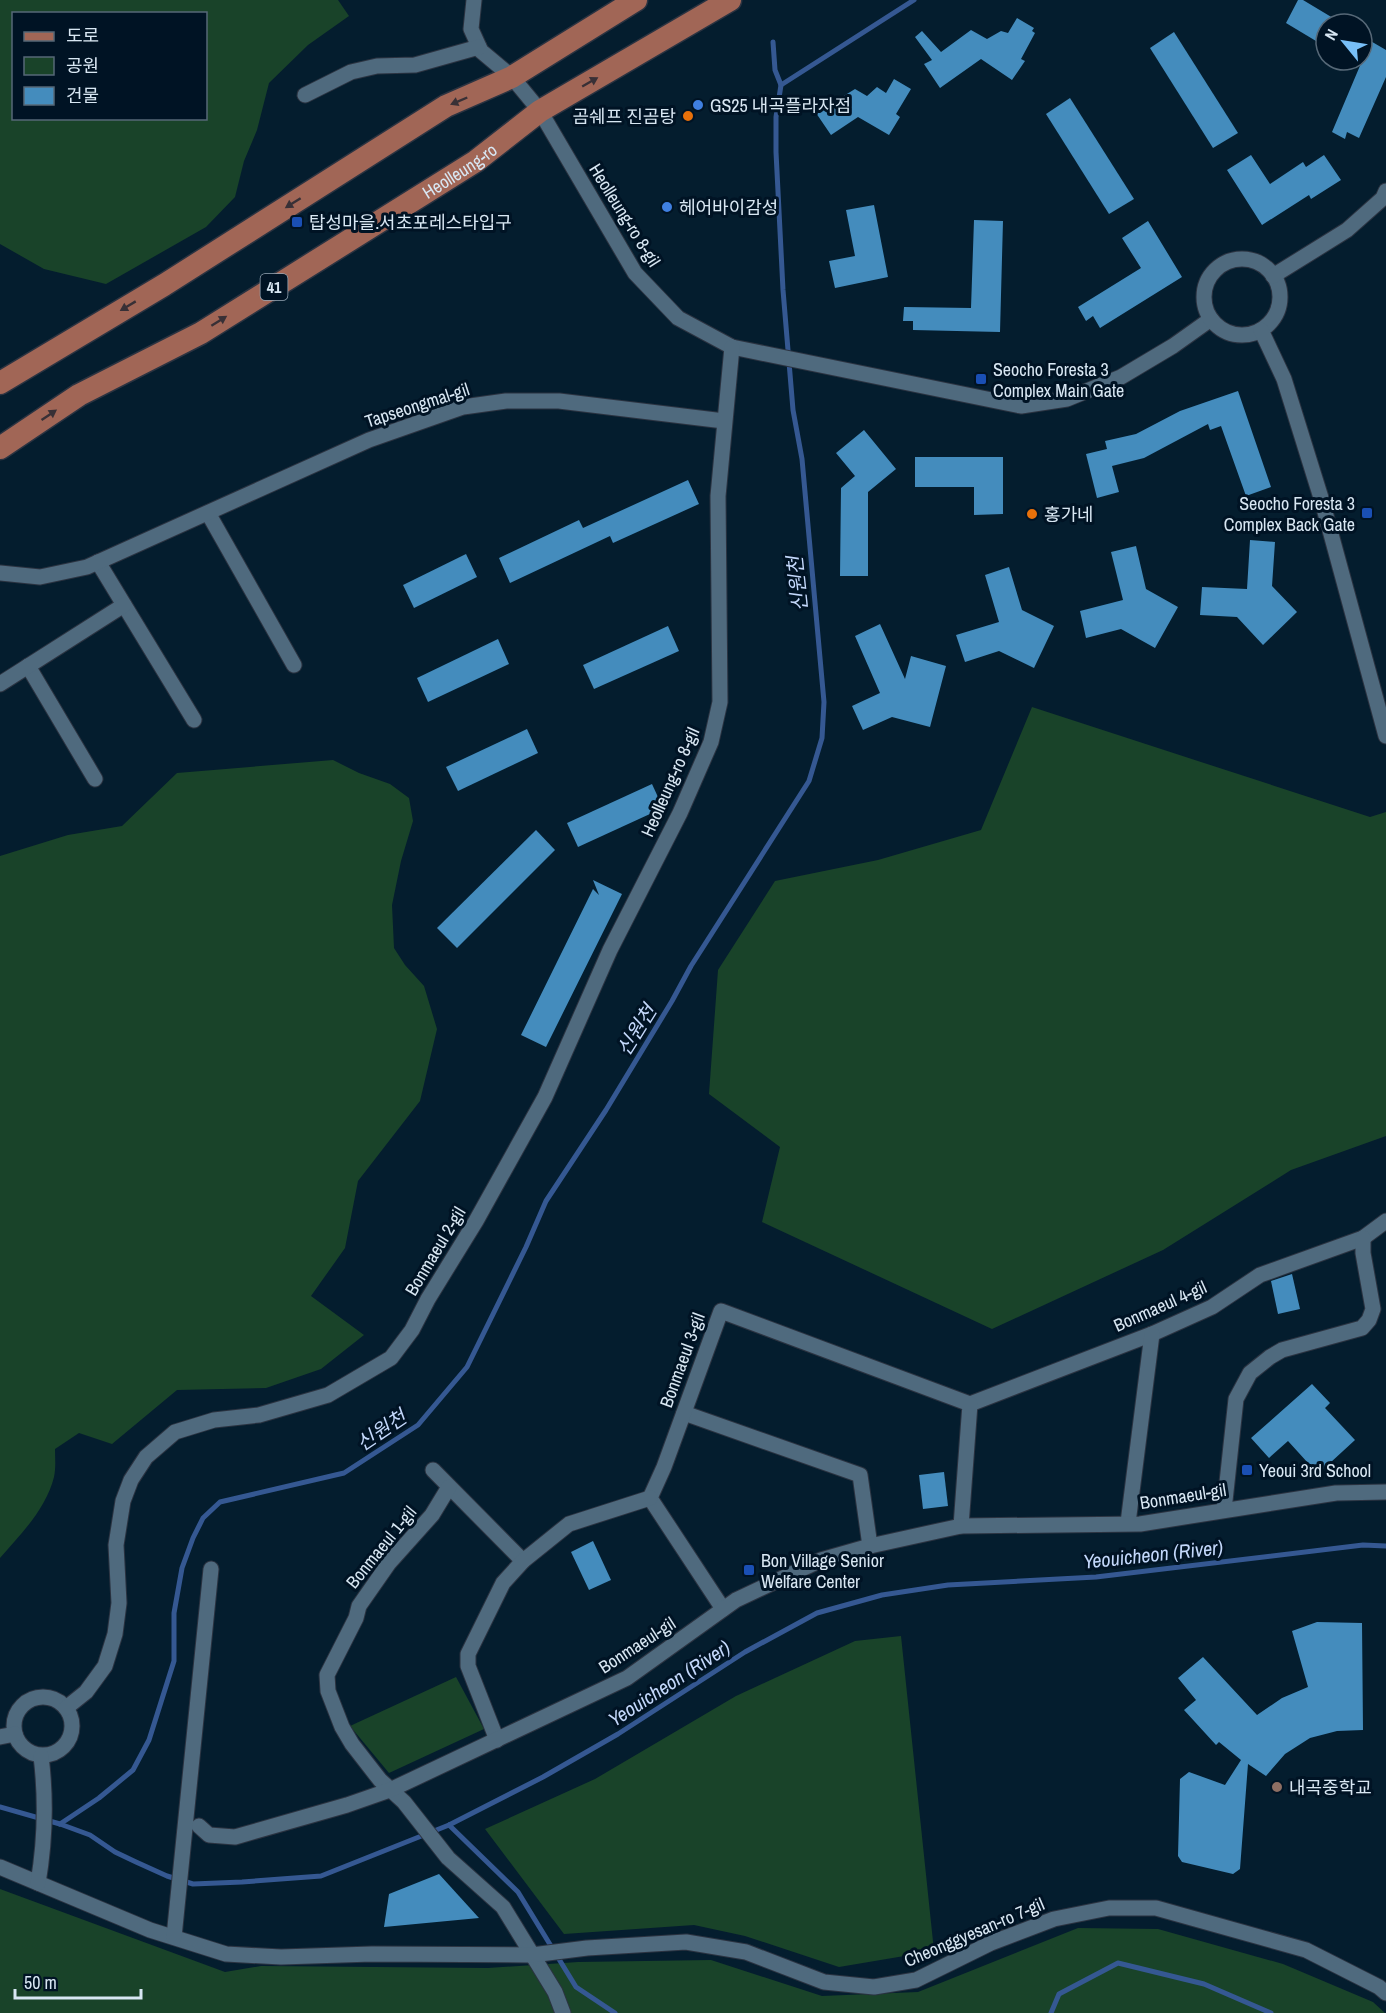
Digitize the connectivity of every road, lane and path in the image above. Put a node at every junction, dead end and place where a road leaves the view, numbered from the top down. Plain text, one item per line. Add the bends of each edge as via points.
1 (474, 0) edge
2 (636, 0) edge
3 (730, 0) edge
4 (479, 46) junction
5 (512, 77) junction
6 (305, 95) dead end
7 (540, 111) junction
8 (1386, 191) edge
9 (1274, 276) junction
10 (1211, 319) junction
11 (1261, 330) junction
12 (732, 346) junction
13 (0, 383) edge
14 (724, 421) junction
15 (0, 448) edge
16 (207, 513) junction
17 (98, 562) junction
18 (0, 573) edge
19 (124, 604) junction
20 (294, 665) dead end
21 (28, 666) junction
22 (0, 684) edge
23 (194, 720) dead end
24 (1386, 736) edge
25 (95, 779) dead end
26 (525, 1130) joint
27 (1386, 1221) edge
28 (1363, 1238) junction
29 (1152, 1334) junction
30 (970, 1404) junction
31 (684, 1413) junction
32 (433, 1470) dead end
33 (449, 1487) junction
34 (1386, 1492) edge
35 (650, 1498) junction
36 (1224, 1510) junction
37 (1128, 1523) junction
38 (961, 1526) junction
39 (870, 1546) junction
40 (523, 1561) junction
41 (211, 1569) dead end
42 (721, 1606) junction
43 (66, 1708) junction
44 (8, 1736) edge
45 (497, 1740) junction
46 (41, 1756) junction
47 (390, 1790) junction
48 (199, 1826) dead end
49 (0, 1867) edge
50 (38, 1883) junction
51 (174, 1937) junction
52 (537, 1954) junction
53 (1386, 1993) edge
54 (563, 2013) edge

1 - 4 street via 471,29
2 - 5 main road
7 -> 3 main road, Heolleung-ro / 41
4 - 5 street, Heolleung-ro 8-gil
4 - 6 street via 415,65 377,66 351,72
5 - 7 street, Heolleung-ro 8-gil
5 -> 13 main road via 446,106 164,285
7 - 12 street, Heolleung-ro 8-gil via 635,273 678,318
15 -> 7 main road, Heolleung-ro / 41 via 79,395 201,333 476,161
8 - 9 street via 1347,230
9 - 10 street via 1251,260 1238,259 1215,270 1204,292
9 - 11 street via 1281,298 1279,310
10 - 11 street via 1242,334
10 - 12 street, Heolleung-ro 8-gil via 1121,376 1067,399 1021,406
11 - 24 street via 1284,379 1322,501
12 - 14 street, Heolleung-ro 8-gil
14 - 16 street, Tapseongmal-gil via 560,401 506,401 463,407 369,440
14 - 26 street, Heolleung-ro 8-gil via 718,496 720,702 711,742 680,813 610,950 545,1097
16 - 17 street, Tapseongmal-gil
16 - 20 street
17 - 18 street, Tapseongmal-gil via 40,578
17 - 19 street
19 - 21 street
19 - 23 street
21 - 22 street
21 - 25 street
26 - 43 street, Bonmaeul 2-gil via 412,1330 391,1358 328,1395 259,1415 214,1420 175,1432 146,1457 123,1501 116,1545 116,1634 105,1666 86,1692
27 - 28 street, Bonmaeul 4-gil
28 - 29 street, Bonmaeul 4-gil via 1260,1275 1212,1307
28 - 36 street via 1373,1309 1369,1320 1362,1328 1282,1350 1250,1373 1236,1399
29 - 30 street, Bonmaeul 4-gil
29 - 37 street, Bonmaeul-gil
30 - 31 street, Bonmaeul 3-gil via 721,1311
30 - 38 street
31 - 35 street, Bonmaeul 3-gil
31 - 39 street via 860,1475
32 - 33 street
33 - 40 street
33 - 47 street, Bonmaeul 1-gil via 432,1515 359,1606 327,1674 328,1690 342,1727
34 - 36 street, Bonmaeul-gil via 1336,1493
35 - 40 street via 569,1524
35 - 42 street
36 - 37 street, Bonmaeul-gil
37 - 38 street, Bonmaeul-gil
38 - 39 street, Bonmaeul-gil
39 - 42 street, Bonmaeul-gil via 821,1560
40 - 45 street via 503,1583 468,1654 468,1666
41 - 51 street
42 - 45 street, Bonmaeul-gil via 627,1678
43 - 44 street via 50,1697 30,1700 17,1713
43 - 46 street via 73,1726 72,1736 59,1751
44 - 46 street
45 - 47 street, Bonmaeul-gil
46 - 50 street via 42,1860
47 - 48 street, Bonmaeul-gil via 235,1836 209,1835
47 - 52 street via 448,1858 503,1907
49 - 50 street, Cheonggyesan-ro 7-gil
50 - 51 street, Cheonggyesan-ro 7-gil
51 - 52 street, Cheonggyesan-ro 7-gil via 226,1954 281,1957
52 - 53 street, Cheonggyesan-ro 7-gil via 686,1942 746,1952 824,1982 874,1987 916,1980 991,1943 1054,1919 1109,1908 1156,1908 1306,1950
52 - 54 street

